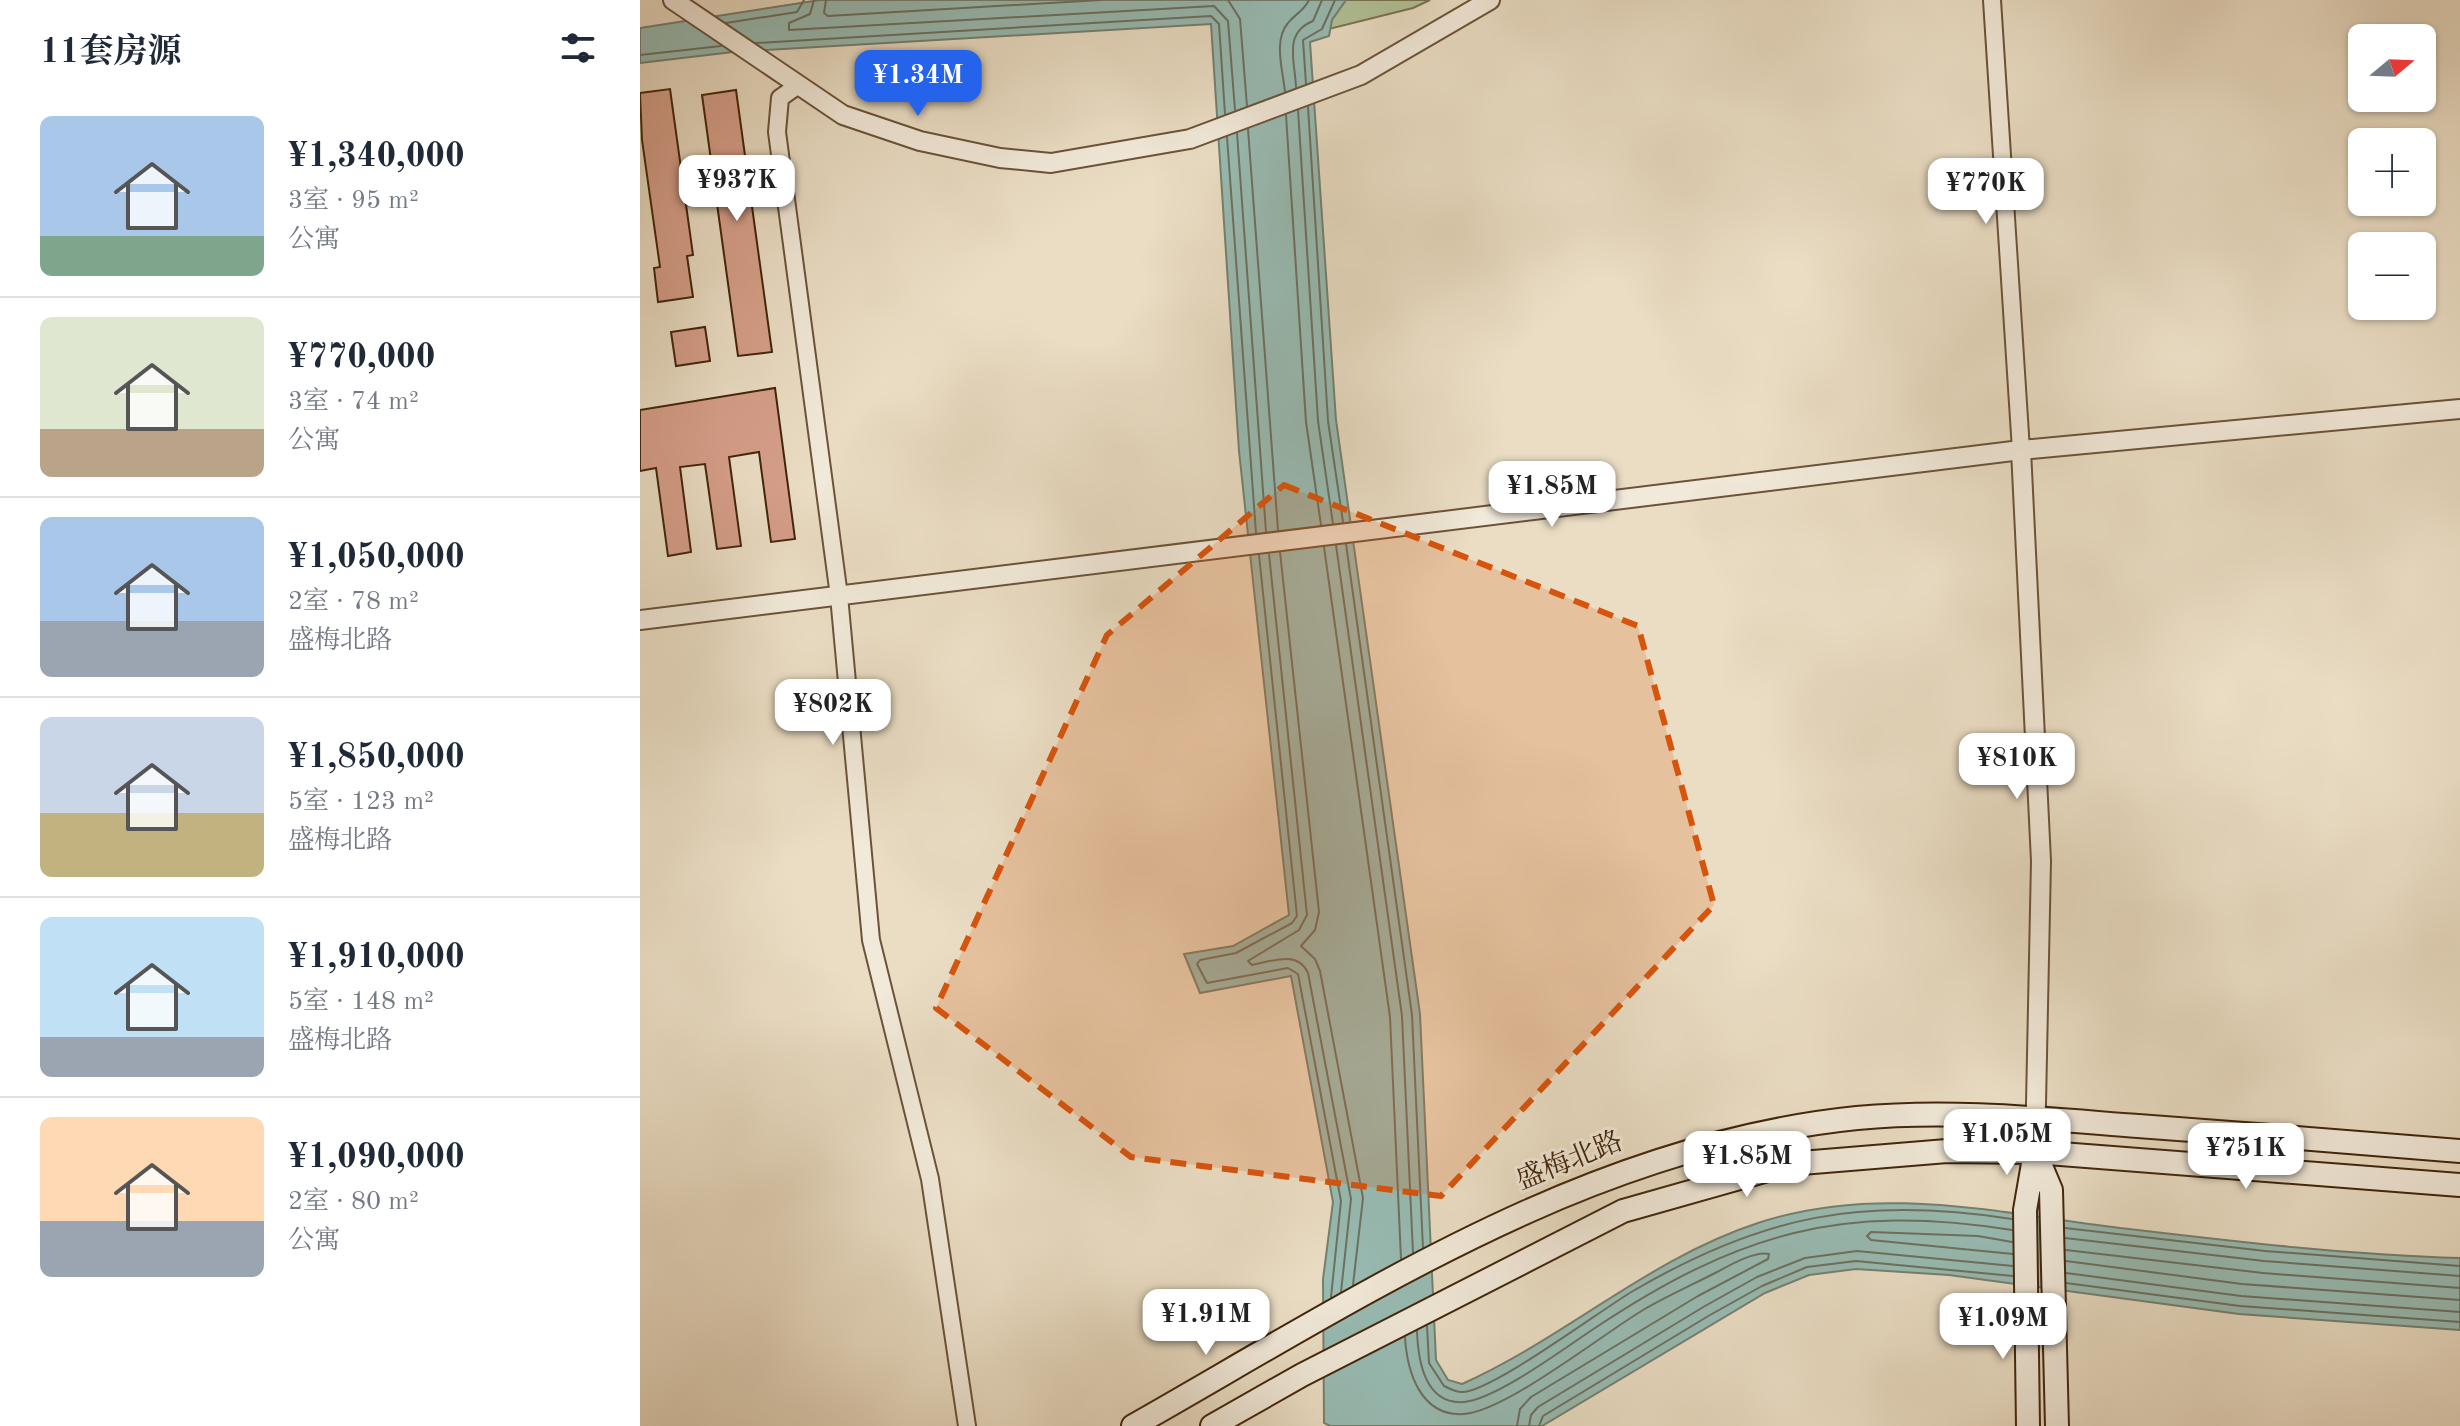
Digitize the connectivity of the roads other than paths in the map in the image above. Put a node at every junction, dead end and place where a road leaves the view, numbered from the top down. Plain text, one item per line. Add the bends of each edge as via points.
1 (673, 0) edge
2 (1490, 0) edge
3 (1992, 0) edge
4 (797, 86) junction
5 (2460, 409) edge
6 (2021, 450) junction
7 (839, 596) junction
8 (640, 620) edge
9 (2036, 1118) junction
10 (2460, 1151) edge
11 (2035, 1152) junction
12 (2460, 1185) edge
13 (967, 1426) edge
14 (1133, 1426) edge
15 (1212, 1426) edge
16 (2028, 1426) edge
17 (2057, 1426) edge

1 - 4 street
2 - 4 street via 1361,75 1190,139 1051,163 920,141 843,115
3 - 6 street
4 - 7 street via 780,98 777,132
5 - 6 street
6 - 7 street
6 - 9 street via 2041,861
7 - 8 street
7 - 13 street via 871,940 930,1179
9 - 10 main road, 盛梅北路
9 - 11 street
9 - 14 main road, 盛梅北路 via 1856,1118 1765,1133 1641,1165 1457,1243
11 - 12 main road
11 - 15 main road via 1947,1151 1789,1164 1623,1211
11 - 16 main road via 2025,1210
11 - 17 main road via 2051,1190

